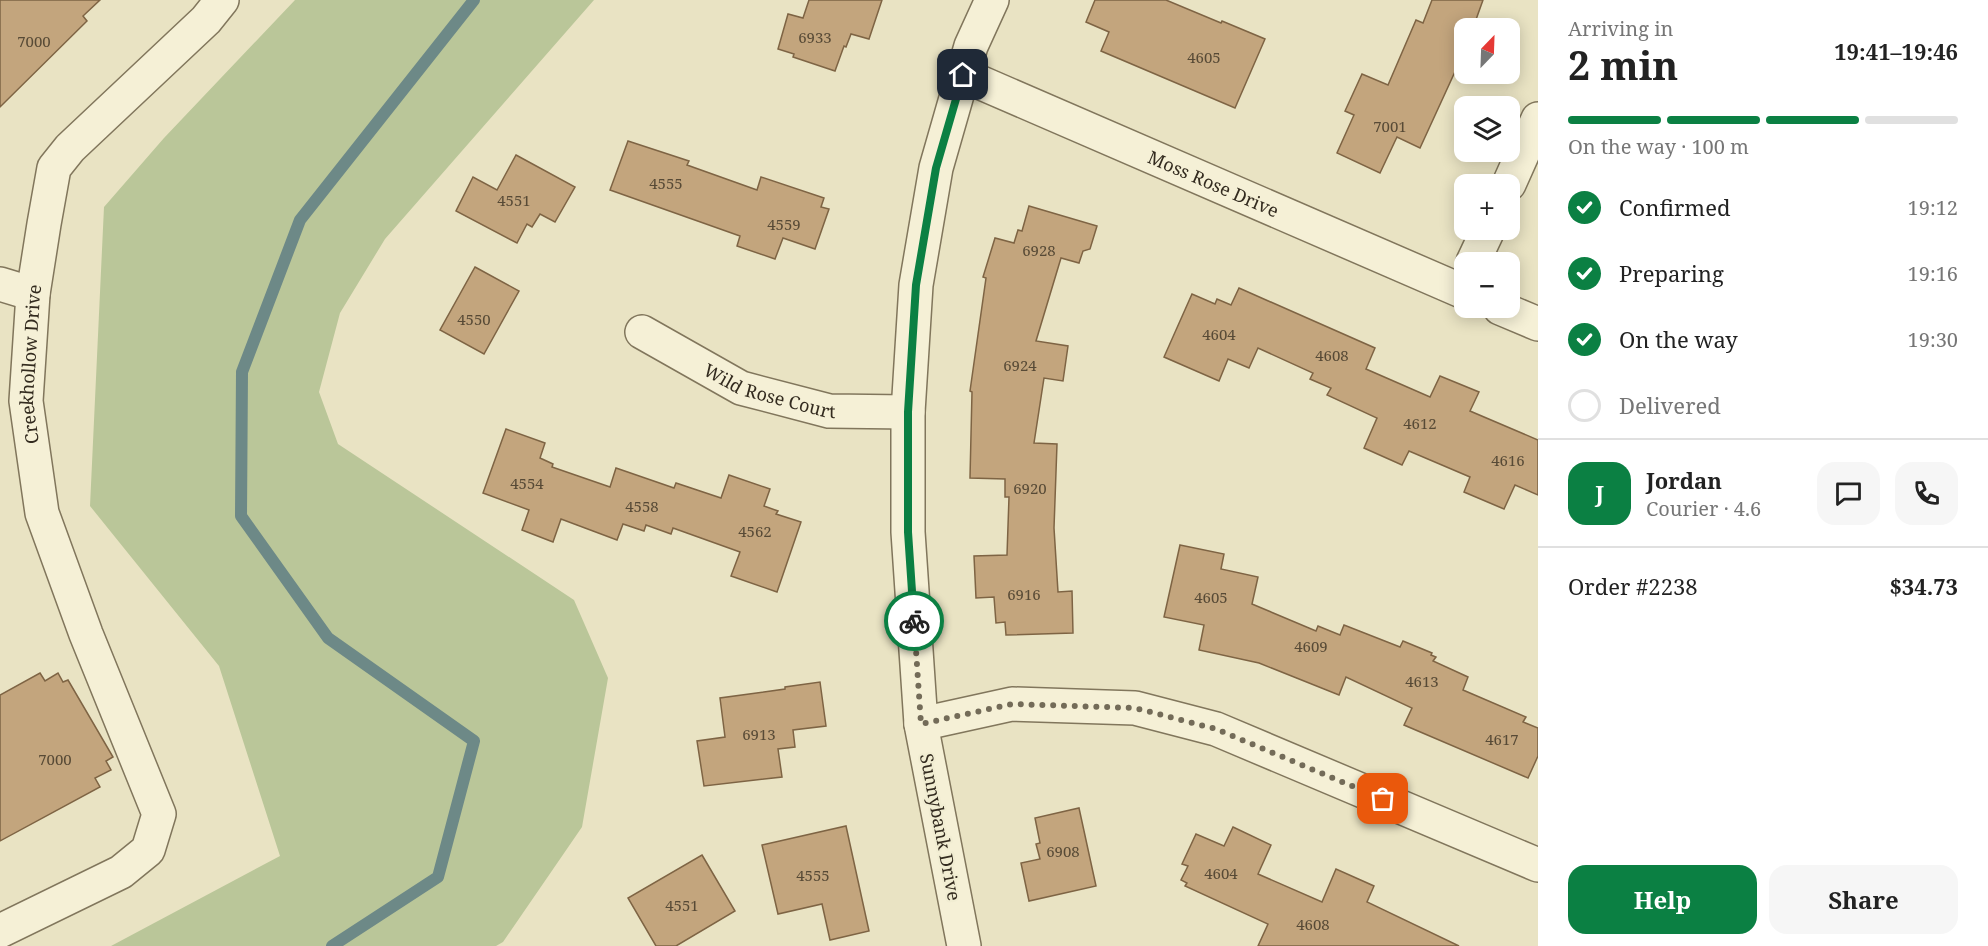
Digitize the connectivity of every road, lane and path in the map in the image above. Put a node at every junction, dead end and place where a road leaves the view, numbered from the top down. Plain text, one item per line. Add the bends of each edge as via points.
1 (222, 0) edge
2 (992, 0) edge
3 (963, 75) junction
4 (1538, 119) edge
5 (1513, 174) edge
6 (1454, 277) edge
7 (0, 284) edge
8 (33, 294) junction
9 (1520, 316) edge
10 (1538, 324) edge
11 (642, 332) dead end
12 (13, 401) edge
13 (908, 412) junction
14 (921, 724) junction
15 (1538, 865) edge
16 (0, 931) edge
17 (964, 946) edge

1 - 8 street, Creekhollow Drive via 54,168
2 - 3 street, Sunnybank Drive
3 - 6 street, Moss Rose Drive
3 - 13 street, Sunnybank Drive via 936,168 916,285
4 - 5 street
7 - 8 street
8 - 12 street, Creekhollow Drive
9 - 10 street
11 - 13 street, Wild Rose Court via 741,388 829,411
12 - 16 street, Creekhollow Drive via 42,513 159,814 148,850 121,872
13 - 14 street, Sunnybank Drive via 908,532
14 - 15 street via 1012,704 1135,708 1216,729
14 - 17 street, Sunnybank Drive

